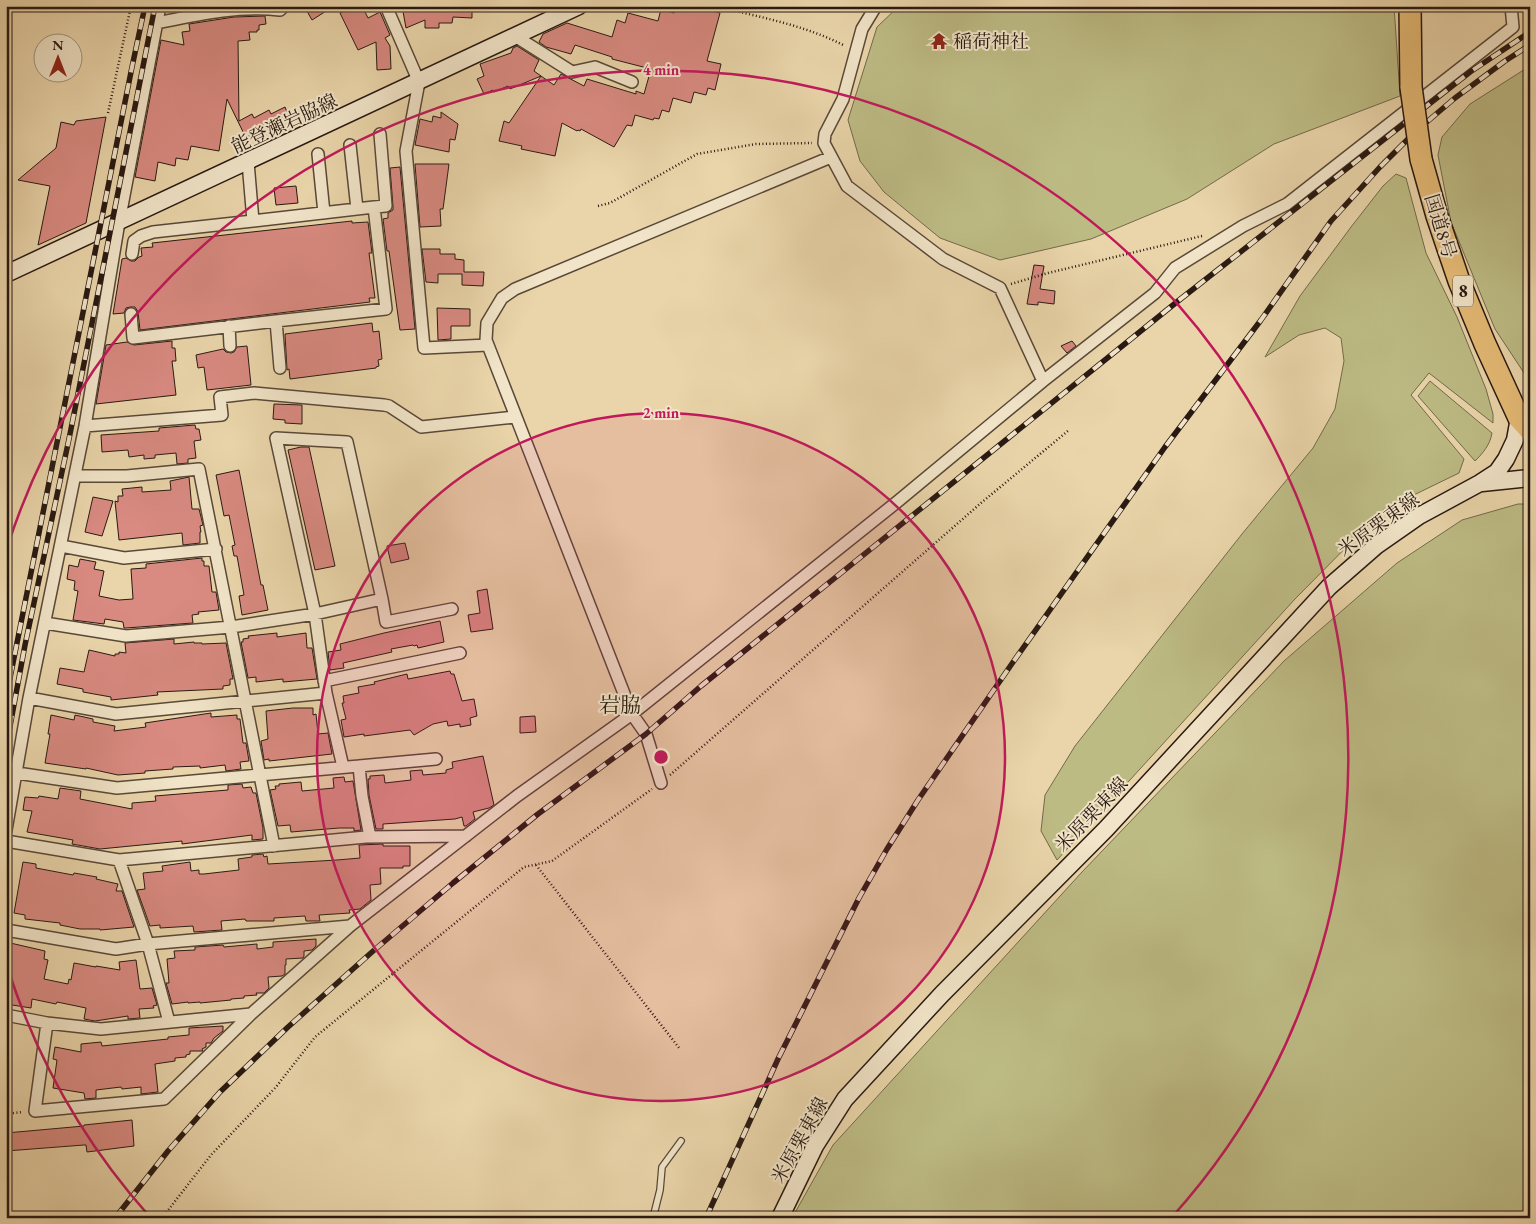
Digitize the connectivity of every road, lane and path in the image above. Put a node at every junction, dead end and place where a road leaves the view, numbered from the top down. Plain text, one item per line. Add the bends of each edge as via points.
1 (131, 6) edge
2 (160, 6) edge
3 (284, 6) edge
4 (386, 6) edge
5 (579, 6) edge
6 (715, 6) edge
7 (876, 6) edge
8 (1410, 6) edge
9 (1511, 6) edge
10 (156, 23) junction
11 (516, 36) junction
12 (856, 51) junction
13 (419, 82) junction
14 (632, 82) dead end
15 (108, 113) dead end
16 (380, 134) dead end
17 (824, 143) junction
18 (350, 145) dead end
19 (318, 154) dead end
20 (831, 157) junction
21 (248, 162) junction
22 (598, 206) dead end
23 (374, 208) junction
24 (357, 209) junction
25 (324, 213) junction
26 (253, 221) junction
27 (119, 222) junction
28 (1206, 235) dead end
29 (132, 254) dead end
30 (6, 274) edge
31 (1000, 288) junction
32 (131, 314) dead end
33 (276, 321) junction
34 (229, 326) junction
35 (488, 345) junction
36 (230, 346) dead end
37 (280, 368) dead end
38 (1043, 381) junction
39 (515, 417) junction
40 (1524, 424) edge
41 (85, 426) junction
42 (1069, 430) dead end
43 (76, 476) junction
44 (1530, 478) edge
45 (1480, 483) junction
46 (61, 546) junction
47 (216, 549) junction
48 (382, 599) junction
49 (452, 609) dead end
50 (316, 614) junction
51 (45, 623) junction
52 (231, 627) junction
53 (460, 653) dead end
54 (324, 681) junction
55 (326, 693) junction
56 (29, 698) junction
57 (246, 700) junction
58 (632, 714) junction
59 (436, 758) dead end
60 (359, 766) junction
61 (343, 767) junction
62 (17, 773) junction
63 (261, 775) junction
64 (661, 783) junction
65 (6, 830) edge
66 (466, 836) junction
67 (370, 837) junction
68 (6, 841) edge
69 (274, 846) junction
70 (119, 860) junction
71 (536, 865) junction
72 (350, 926) junction
73 (6, 930) edge
74 (148, 944) junction
75 (252, 1014) junction
76 (6, 1015) edge
77 (169, 1022) junction
78 (47, 1023) junction
79 (680, 1049) dead end
80 (35, 1111) junction
81 (6, 1114) edge
82 (681, 1141) dead end
83 (162, 1218) edge
84 (653, 1218) edge
85 (780, 1218) edge

1 - 15 path
2 - 10 street
3 - 10 street via 280,10 264,8 222,12
4 - 13 street
5 - 11 main road, 能登瀬岩脇線
6 - 12 path via 826,36
7 - 12 street via 862,29
8 - 40 highway, 国道8号 / 8, bridge via 1410,87 1422,159 1437,216 1485,344
9 - 38 street via 1513,27 1287,204 1243,226 1175,268 1155,292
10 - 27 street
11 - 13 main road, 能登瀬岩脇線
11 - 14 street via 572,72 595,67
12 - 17 street via 843,99 825,134
13 - 21 main road, 能登瀬岩脇線
13 - 35 street via 406,151 424,348
16 - 23 street via 386,206
17 - 20 street
17 - 22 path via 756,144 697,154 610,203
18 - 24 street
19 - 25 street
20 - 31 street via 847,186 943,259
20 - 35 street via 515,289 502,298 486,323
21 - 26 street
21 - 27 main road, 能登瀬岩脇線
23 - 24 street
23 - 33 street via 386,309
24 - 25 street
25 - 26 street
26 - 29 street via 153,232 134,241
27 - 30 main road, 能登瀬岩脇線
27 - 41 street
28 - 31 path
31 - 38 street
32 - 34 street via 133,338
33 - 34 street
33 - 37 street
34 - 36 street
35 - 39 street
38 - 58 street
39 - 41 street via 421,427 384,404 254,393 220,397 222,415
39 - 58 street
40 - 45 main road, 米原栗東線 via 1497,472
41 - 43 street
42 - 64 path
43 - 46 street
43 - 47 street via 127,476 199,469
44 - 45 main road, 米原栗東線
45 - 85 main road, 米原栗東線 via 1419,516 1376,546 1329,587 1106,829 942,994 845,1098 815,1146
46 - 47 street via 124,558
46 - 51 street
47 - 52 street
48 - 49 street via 386,622
48 - 50 street
48 - 50 street via 347,442 276,438
50 - 52 street
50 - 54 street
51 - 52 street via 126,636
51 - 56 street
52 - 57 street
53 - 54 street
54 - 55 street
55 - 57 street
55 - 61 street
56 - 57 street via 116,714
56 - 62 street
57 - 63 street
58 - 64 street via 646,734
58 - 66 street
59 - 60 street
60 - 61 street
60 - 67 street
61 - 63 street
62 - 63 street via 117,788
62 - 65 street
63 - 69 street
64 - 71 path via 552,861
66 - 67 street
66 - 72 street
67 - 69 street
68 - 70 street
69 - 70 street
70 - 74 street
71 - 79 path
71 - 83 path via 524,867 316,1037 276,1087 211,1155
72 - 74 street
72 - 75 street
73 - 74 street via 116,949
74 - 77 street
75 - 77 street
75 - 80 street via 164,1099
76 - 78 street
77 - 78 street via 101,1029
78 - 80 street
80 - 81 path
82 - 84 lane via 662,1167

